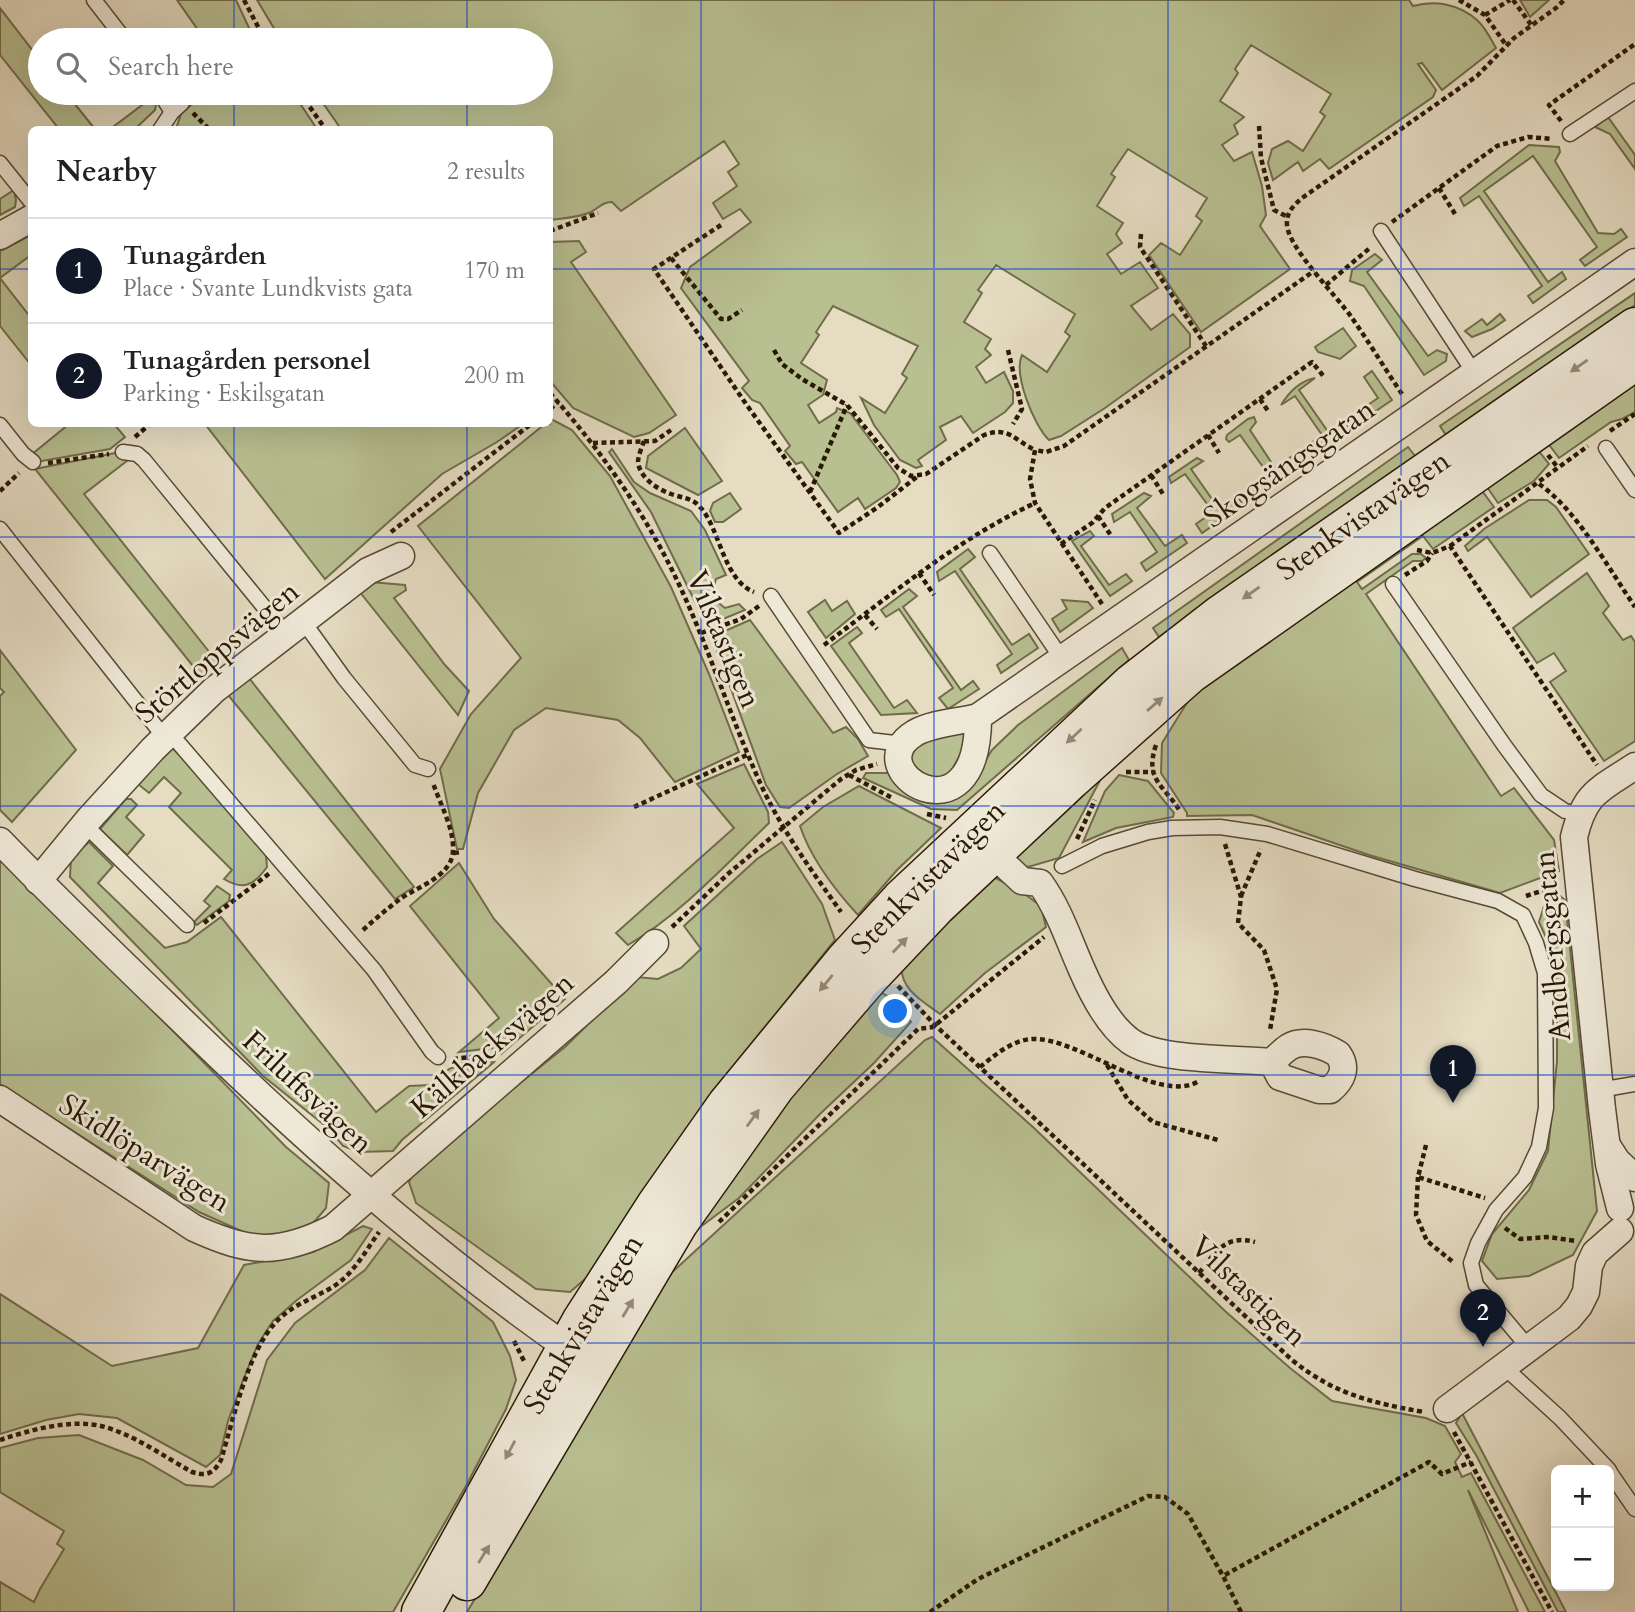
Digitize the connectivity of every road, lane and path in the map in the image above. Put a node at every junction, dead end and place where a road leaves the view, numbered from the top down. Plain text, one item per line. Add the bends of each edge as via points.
1 (94, 0) edge
2 (244, 0) edge
3 (1459, 0) edge
4 (1512, 0) edge
5 (1564, 0) edge
6 (1485, 15) junction
7 (1532, 26) junction
8 (116, 28) edge
9 (259, 28) edge
10 (1635, 44) edge
11 (1506, 46) junction
12 (1635, 91) edge
13 (175, 105) edge
14 (308, 105) edge
15 (163, 126) edge
16 (323, 126) edge
17 (1259, 126) dead end
18 (1570, 134) junction
19 (0, 163) edge
20 (1439, 188) junction
21 (28, 198) edge
22 (598, 213) dead end
23 (1455, 214) dead end
24 (1288, 217) junction
25 (28, 220) edge
26 (721, 225) dead end
27 (553, 230) edge
28 (1381, 231) junction
29 (1141, 234) dead end
30 (0, 236) edge
31 (671, 258) junction
32 (1635, 262) edge
33 (1314, 271) junction
34 (1326, 285) junction
35 (742, 310) dead end
36 (1635, 327) edge
37 (1206, 346) junction
38 (774, 350) dead end
39 (1008, 350) dead end
40 (1635, 361) edge
41 (1475, 374) junction
42 (1325, 378) dead end
43 (553, 396) edge
44 (1259, 399) junction
45 (558, 402) junction
46 (847, 405) junction
47 (553, 406) edge
48 (1268, 411) dead end
49 (1635, 414) edge
50 (1416, 415) junction
51 (1013, 424) dead end
52 (0, 425) edge
53 (527, 427) edge
54 (671, 430) dead end
55 (1208, 435) junction
56 (644, 441) junction
57 (592, 443) junction
58 (1603, 443) joint
59 (1590, 445) dead end
60 (1035, 450) junction
61 (123, 452) joint
62 (1219, 453) dead end
63 (33, 462) junction
64 (1151, 475) junction
65 (918, 477) junction
66 (1539, 484) junction
67 (0, 491) edge
68 (1635, 491) edge
69 (810, 492) junction
70 (1163, 494) dead end
71 (1034, 503) junction
72 (1098, 516) junction
73 (0, 529) edge
74 (1112, 537) dead end
75 (1061, 544) junction
76 (1450, 546) junction
77 (1414, 550) dead end
78 (990, 553) dead end
79 (1432, 553) junction
80 (401, 556) dead end
81 (368, 571) junction
82 (919, 573) junction
83 (1393, 584) joint
84 (934, 595) dead end
85 (771, 596) junction
86 (1635, 607) edge
87 (865, 615) junction
88 (1115, 623) junction
89 (294, 628) junction
90 (877, 629) dead end
91 (701, 634) junction
92 (811, 655) junction
93 (1062, 659) junction
94 (978, 717) junction
95 (167, 735) junction
96 (1160, 736) dead end
97 (901, 751) junction
98 (749, 754) junction
99 (1635, 766) edge
100 (428, 769) joint
101 (1600, 769) dead end
102 (1115, 772) dead end
103 (1154, 772) junction
104 (1099, 794) dead end
105 (634, 807) dead end
106 (1580, 814) junction
107 (84, 824) junction
108 (1189, 827) junction
109 (1220, 827) junction
110 (783, 828) junction
111 (1267, 834) junction
112 (0, 841) edge
113 (983, 842) junction
114 (462, 852) dead end
115 (454, 853) junction
116 (281, 864) junction
117 (1066, 864) joint
118 (1578, 879) junction
119 (38, 881) junction
120 (1241, 897) junction
121 (1498, 901) junction
122 (841, 912) dead end
123 (1057, 913) junction
124 (187, 925) joint
125 (349, 943) junction
126 (655, 943) joint
127 (897, 985) dead end
128 (935, 1025) junction
129 (439, 1057) joint
130 (1225, 1060) junction
131 (1264, 1061) joint
132 (1107, 1064) junction
133 (980, 1067) junction
134 (512, 1070) junction
135 (1635, 1084) edge
136 (1599, 1090) junction
137 (0, 1099) edge
138 (1218, 1140) dead end
139 (1426, 1145) dead end
140 (1607, 1146) junction
141 (1418, 1177) junction
142 (1635, 1178) edge
143 (370, 1194) junction
144 (1498, 1209) junction
145 (393, 1214) junction
146 (1628, 1219) edge
147 (713, 1228) dead end
148 (1255, 1242) dead end
149 (1583, 1242) dead end
150 (1473, 1271) junction
151 (1199, 1273) junction
152 (522, 1314) junction
153 (1529, 1348) junction
154 (580, 1357) junction
155 (525, 1365) dead end
156 (1504, 1367) junction
157 (1443, 1415) junction
158 (0, 1440) edge
159 (1471, 1462) junction
160 (1604, 1465) edge
161 (1614, 1478) edge
162 (1635, 1509) edge
163 (1223, 1576) junction
164 (421, 1612) edge
165 (448, 1612) edge
166 (930, 1612) edge
167 (1241, 1612) edge
168 (1552, 1612) edge

1 - 8 lane
2 - 9 path
3 - 6 path
4 - 6 path
4 - 7 path
5 - 7 path
6 - 11 path
7 - 11 path
10 - 18 path via 1549,105
11 - 24 path via 1477,76 1302,198
12 - 18 lane
13 - 15 lane
14 - 16 path
17 - 24 path via 1261,158 1274,210
18 - 20 path via 1552,140 1528,137 1497,146
19 - 21 lane
20 - 23 path
20 - 28 path
22 - 27 path
24 - 33 path via 1293,240
25 - 30 street
26 - 31 path
28 - 34 path via 1371,246
28 - 41 lane
29 - 37 path via 1140,247
31 - 35 path via 721,319
31 - 69 path via 654,269
32 - 41 street, Skogsängsgatan
33 - 34 path
33 - 37 path
34 - 50 path
36 -> 113 main road, Stenkvistavägen via 1170,652 1132,683
37 - 60 path via 1064,446
38 - 46 path via 782,364
39 - 51 path via 1022,409
113 -> 40 main road, Stenkvistavägen via 1190,674
41 - 50 street, Skogsängsgatan
42 - 44 path via 1312,362
43 - 45 path, Vilstastigen
44 - 48 path
44 - 55 path
45 - 47 path
45 - 57 path, Vilstastigen
46 - 65 path via 898,468
46 - 69 path
49 - 58 path
50 - 88 street, Skogsängsgatan
52 - 63 lane
53 - 81 path via 386,536
54 - 56 path via 655,441
55 - 62 path
55 - 64 path
56 - 57 path
56 - 85 path via 638,461 645,478 703,509 733,573 750,591
57 - 91 path, Vilstastigen via 648,526
58 - 68 lane
59 - 66 path
60 - 65 path via 1012,435 994,431
60 - 71 path via 1030,480
61 - 63 path
61 - 89 lane via 145,460
63 - 67 path
64 - 70 path
64 - 72 path
65 - 69 path via 839,533
66 - 76 path
66 - 86 path via 1569,512
71 - 75 path
71 - 82 path via 1003,517
72 - 74 path
72 - 75 path
73 - 95 lane
75 - 88 path
76 - 79 path
76 - 101 path
77 - 79 path
78 - 93 lane
79 - 83 path
80 - 81 street, Störtloppsvägen
81 - 89 street, Störtloppsvägen
82 - 84 path
82 - 87 path
83 - 106 lane via 1541,795 1565,811
85 - 91 path via 741,619
85 - 92 lane
87 - 90 path
87 - 92 path
88 - 93 street, Skogsängsgatan
89 - 95 street, Störtloppsvägen via 214,690
89 - 100 lane via 344,678 415,765
91 - 98 path, Vilstastigen
92 - 97 lane via 869,740
93 - 94 street, Skogsängsgatan
94 - 97 street, Skogsängsgatan via 924,729 913,734
94 - 97 street via 975,754 965,773 941,792 927,791 903,774
95 - 107 street, Störtloppsvägen
95 - 116 lane
96 - 103 path via 1152,757
97 - 110 path via 856,770
98 - 105 path
98 - 110 path, Vilstastigen
99 - 106 street, Andbergsgatan via 1587,800
100 - 115 path
102 - 103 path
103 - 108 path via 1154,779
104 - 117 path
106 - 118 street, Andbergsgatan via 1574,837
107 - 119 street, Störtloppsvägen
107 - 124 lane
108 - 109 lane
108 - 117 lane via 1124,838
109 - 111 lane
109 - 120 path
110 - 122 path, Vilstastigen
110 - 126 path
111 - 120 path
111 - 121 lane
112 - 119 street, Friluftsvägen
113 - 123 street via 1022,881 1040,883
113 - 154 main road, Stenkvistavägen via 901,899 846,958 727,1104 656,1205
114 - 115 path
115 - 125 path via 444,871 380,915
116 - 124 path via 194,931
116 - 125 lane
118 - 121 path
118 - 136 street, Andbergsgatan
119 - 143 street, Friluftsvägen via 265,1101
120 - 131 path via 1238,923 1264,950 1277,989
121 - 144 lane via 1522,915 1545,973 1546,1108 1539,1147 1525,1177
123 - 128 path via 1053,930
123 - 130 street via 1090,987 1122,1035 1149,1049
125 - 129 lane
126 - 134 street, Kälkbacksvägen
127 - 128 path, Vilstastigen
128 - 133 path, Vilstastigen
128 - 147 path via 918,1029
129 - 134 path via 492,1055
130 - 131 street
130 - 132 path via 1189,1087 1161,1084
132 - 133 path via 1060,1043 1031,1039 1007,1046
132 - 138 path via 1129,1100 1153,1122
133 - 151 path, Vilstastigen
134 - 143 street, Kälkbacksvägen
135 - 136 lane
136 - 140 street, Andbergsgatan
137 - 143 street, Skidlöparvägen via 194,1227 227,1243 254,1248 308,1241 334,1228
139 - 141 path
140 - 142 street
140 - 146 street, Andbergsgatan via 1613,1183
141 - 144 path
141 - 150 path via 1416,1215 1427,1241 1449,1261
143 - 145 street, Friluftsvägen
144 - 149 path via 1510,1233 1520,1239
144 - 150 lane via 1478,1243
145 - 152 street, Friluftsvägen
145 - 158 path via 344,1278 289,1310 266,1334 251,1364 221,1460 212,1473 192,1472 101,1426 70,1425
146 - 153 street via 1595,1253 1579,1306
148 - 151 path via 1240,1238 1221,1247
150 - 153 lane via 1476,1285
151 - 157 path, Vilstastigen via 1323,1383 1369,1401
152 - 154 street, Friluftsvägen
152 - 155 path via 508,1334
153 - 156 street
154 -> 164 main road, Stenkvistavägen
165 -> 154 main road, Stenkvistavägen
156 - 157 street
156 - 160 lane
157 - 159 path
159 - 163 path via 1442,1474 1429,1462
159 - 168 path
161 - 162 lane
163 - 166 path via 1188,1514 1165,1497 1148,1496 978,1579
163 - 167 path

